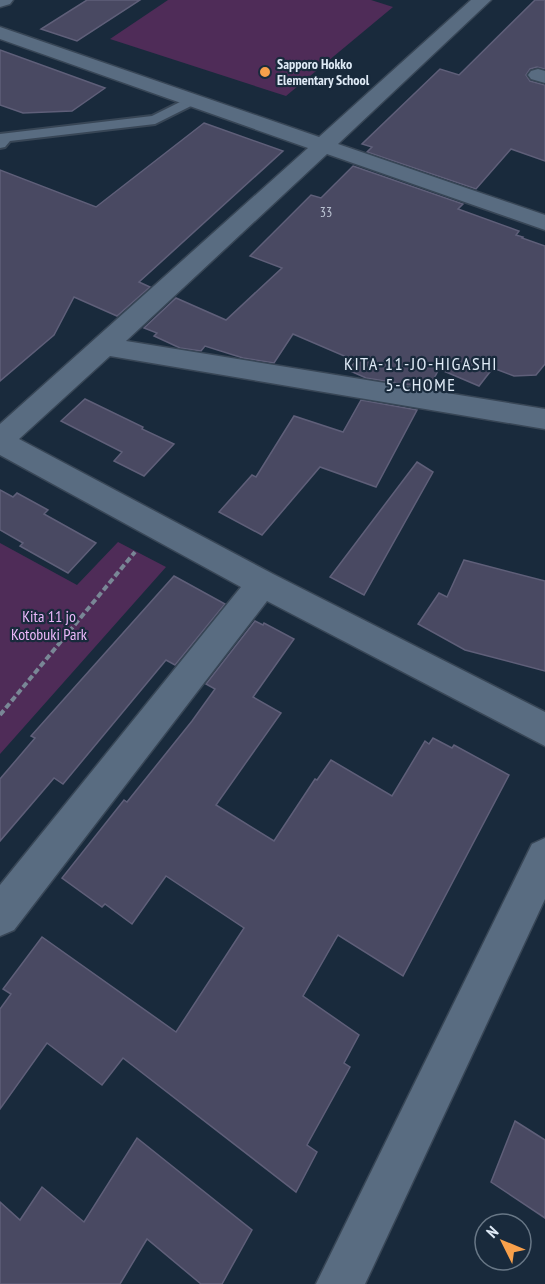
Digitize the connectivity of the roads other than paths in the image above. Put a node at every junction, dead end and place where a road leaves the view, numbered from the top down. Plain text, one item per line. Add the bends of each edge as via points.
1 (482, 0) edge
2 (0, 33) edge
3 (190, 101) junction
4 (0, 144) edge
5 (322, 146) junction
6 (545, 223) edge
7 (103, 346) junction
8 (545, 419) edge
9 (0, 441) edge
10 (262, 583) junction
11 (545, 730) edge
12 (545, 857) edge
13 (0, 916) edge
14 (340, 1284) edge

1 - 5 street
2 - 3 street
3 - 4 lane via 155,120 5,136
3 - 5 street
5 - 6 street
5 - 7 street
7 - 8 street
7 - 9 street
9 - 10 street
10 - 11 street
10 - 13 street
12 - 14 street

